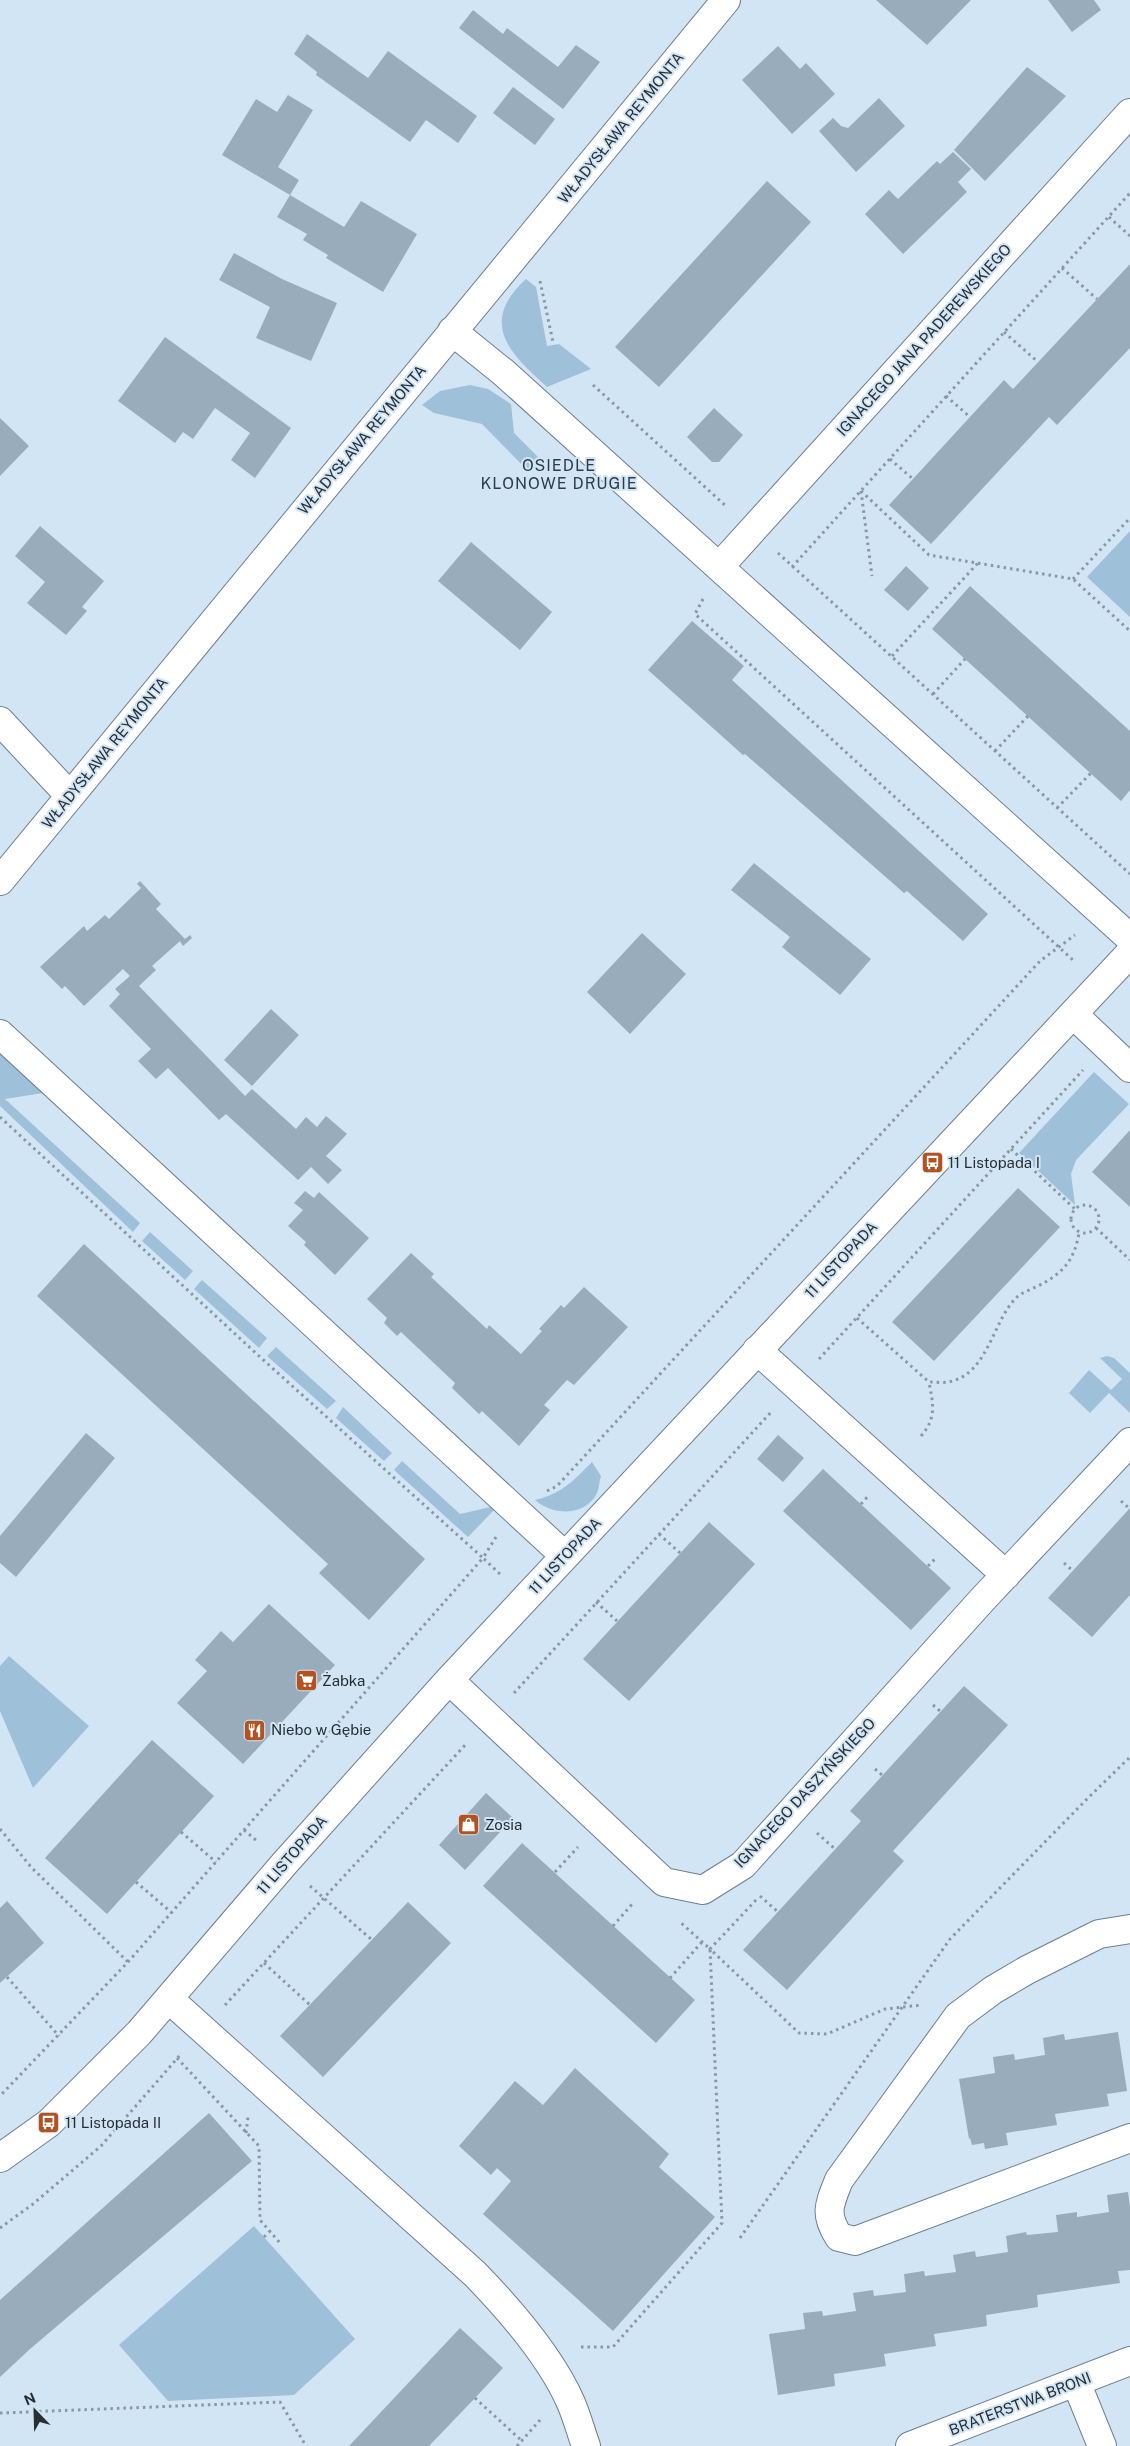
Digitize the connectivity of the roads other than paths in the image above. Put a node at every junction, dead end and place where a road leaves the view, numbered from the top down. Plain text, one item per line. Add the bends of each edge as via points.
1 (726, 0) edge
2 (1130, 113) edge
3 (452, 331) junction
4 (719, 567) junction
5 (0, 721) edge
6 (70, 796) junction
7 (0, 881) edge
8 (1130, 938) edge
9 (1130, 953) edge
10 (1073, 1014) junction
11 (0, 1034) edge
12 (1130, 1068) edge
13 (758, 1350) junction
14 (1130, 1442) edge
15 (565, 1556) junction
16 (1006, 1575) junction
17 (449, 1680) junction
18 (1130, 1929) edge
19 (168, 1999) junction
20 (1130, 2138) edge
21 (0, 2158) edge
22 (1130, 2361) edge
23 (1076, 2382) junction
24 (586, 2446) edge
25 (910, 2446) edge
26 (1102, 2446) edge

1 - 3 street, WŁADYSŁAWA REYMONTA
2 - 4 street, IGNACEGO JANA PADEREWSKIEGO
3 - 4 street via 503,372
3 - 6 street, WŁADYSŁAWA REYMONTA
4 - 8 street
5 - 6 street
6 - 7 street, WŁADYSŁAWA REYMONTA
9 - 10 street, 11 LISTOPADA
10 - 12 street
10 - 13 street, 11 LISTOPADA
11 - 15 street
13 - 15 street, 11 LISTOPADA
13 - 16 street
14 - 16 street, IGNACEGO DASZYŃSKIEGO
15 - 17 street, 11 LISTOPADA
16 - 17 street, IGNACEGO DASZYŃSKIEGO via 743,1865 704,1890 664,1882
17 - 19 street, 11 LISTOPADA via 204,1954
18 - 20 street via 1099,1934 1027,1970 958,2016 839,2180 828,2205 830,2223 839,2237 856,2241
19 - 21 street, 11 LISTOPADA via 112,2061 49,2123
19 - 24 street via 475,2274 508,2308 540,2350 571,2402
22 - 23 street, BRATERSTWA BRONI
23 - 25 street, BRATERSTWA BRONI
23 - 26 street

